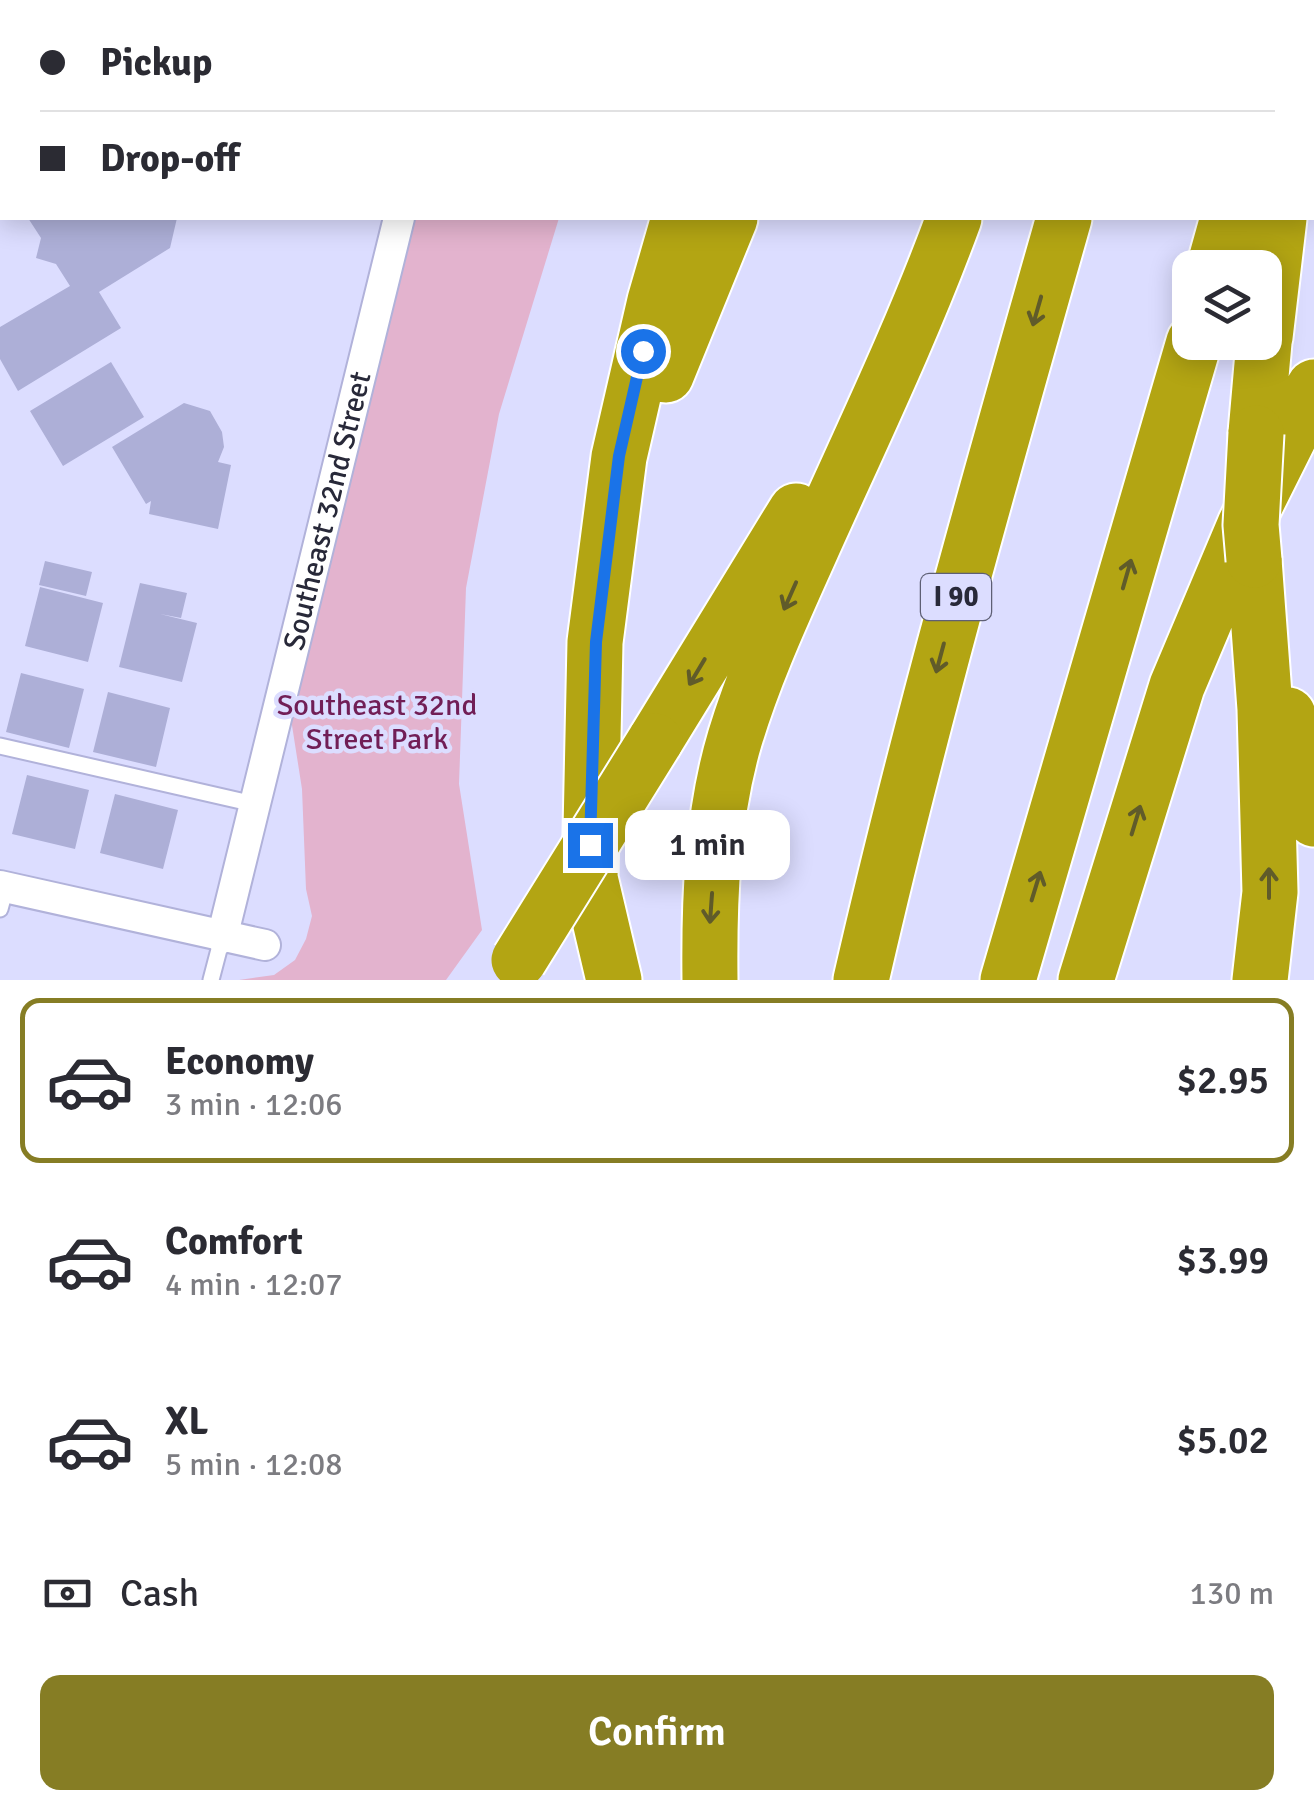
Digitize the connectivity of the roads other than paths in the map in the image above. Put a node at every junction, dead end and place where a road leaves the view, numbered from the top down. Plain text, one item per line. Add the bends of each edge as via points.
1 (399, 220) edge
2 (679, 220) edge
3 (729, 220) edge
4 (941, 220) edge
5 (953, 220) edge
6 (1063, 220) edge
7 (1227, 220) edge
8 (1279, 220) edge
9 (1219, 250) edge
10 (1275, 250) edge
11 (1189, 360) edge
12 (1263, 360) edge
13 (1314, 387) edge
14 (1262, 560) junction
15 (605, 568) junction
16 (0, 746) edge
17 (254, 804) junction
18 (1314, 819) edge
19 (2, 894) edge
20 (222, 938) junction
21 (266, 945) dead end
22 (512, 970) edge
23 (211, 980) edge
24 (614, 980) edge
25 (710, 980) edge
26 (861, 980) edge
27 (1008, 980) edge
28 (1086, 980) edge
29 (1260, 980) edge

1 - 17 street, Southeast 32nd Street
2 - 15 highway via 619,456
3 - 15 highway via 646,422
4 -> 22 highway, bridge via 785,532
5 -> 25 highway via 756,674 734,741 718,817
6 -> 26 highway, I 90 via 916,745
7 - 9 highway
8 - 10 highway
27 -> 11 highway
12 - 14 highway, bridge via 1250,525
28 -> 13 highway via 1177,686 1245,525
14 - 18 highway via 1286,706
29 -> 14 highway via 1270,892
15 - 24 highway via 593,694 590,878
16 - 17 lane
17 - 20 street, Southeast 32nd Street
19 - 20 street
20 - 21 street
20 - 23 lane, Southeast 32nd Street

